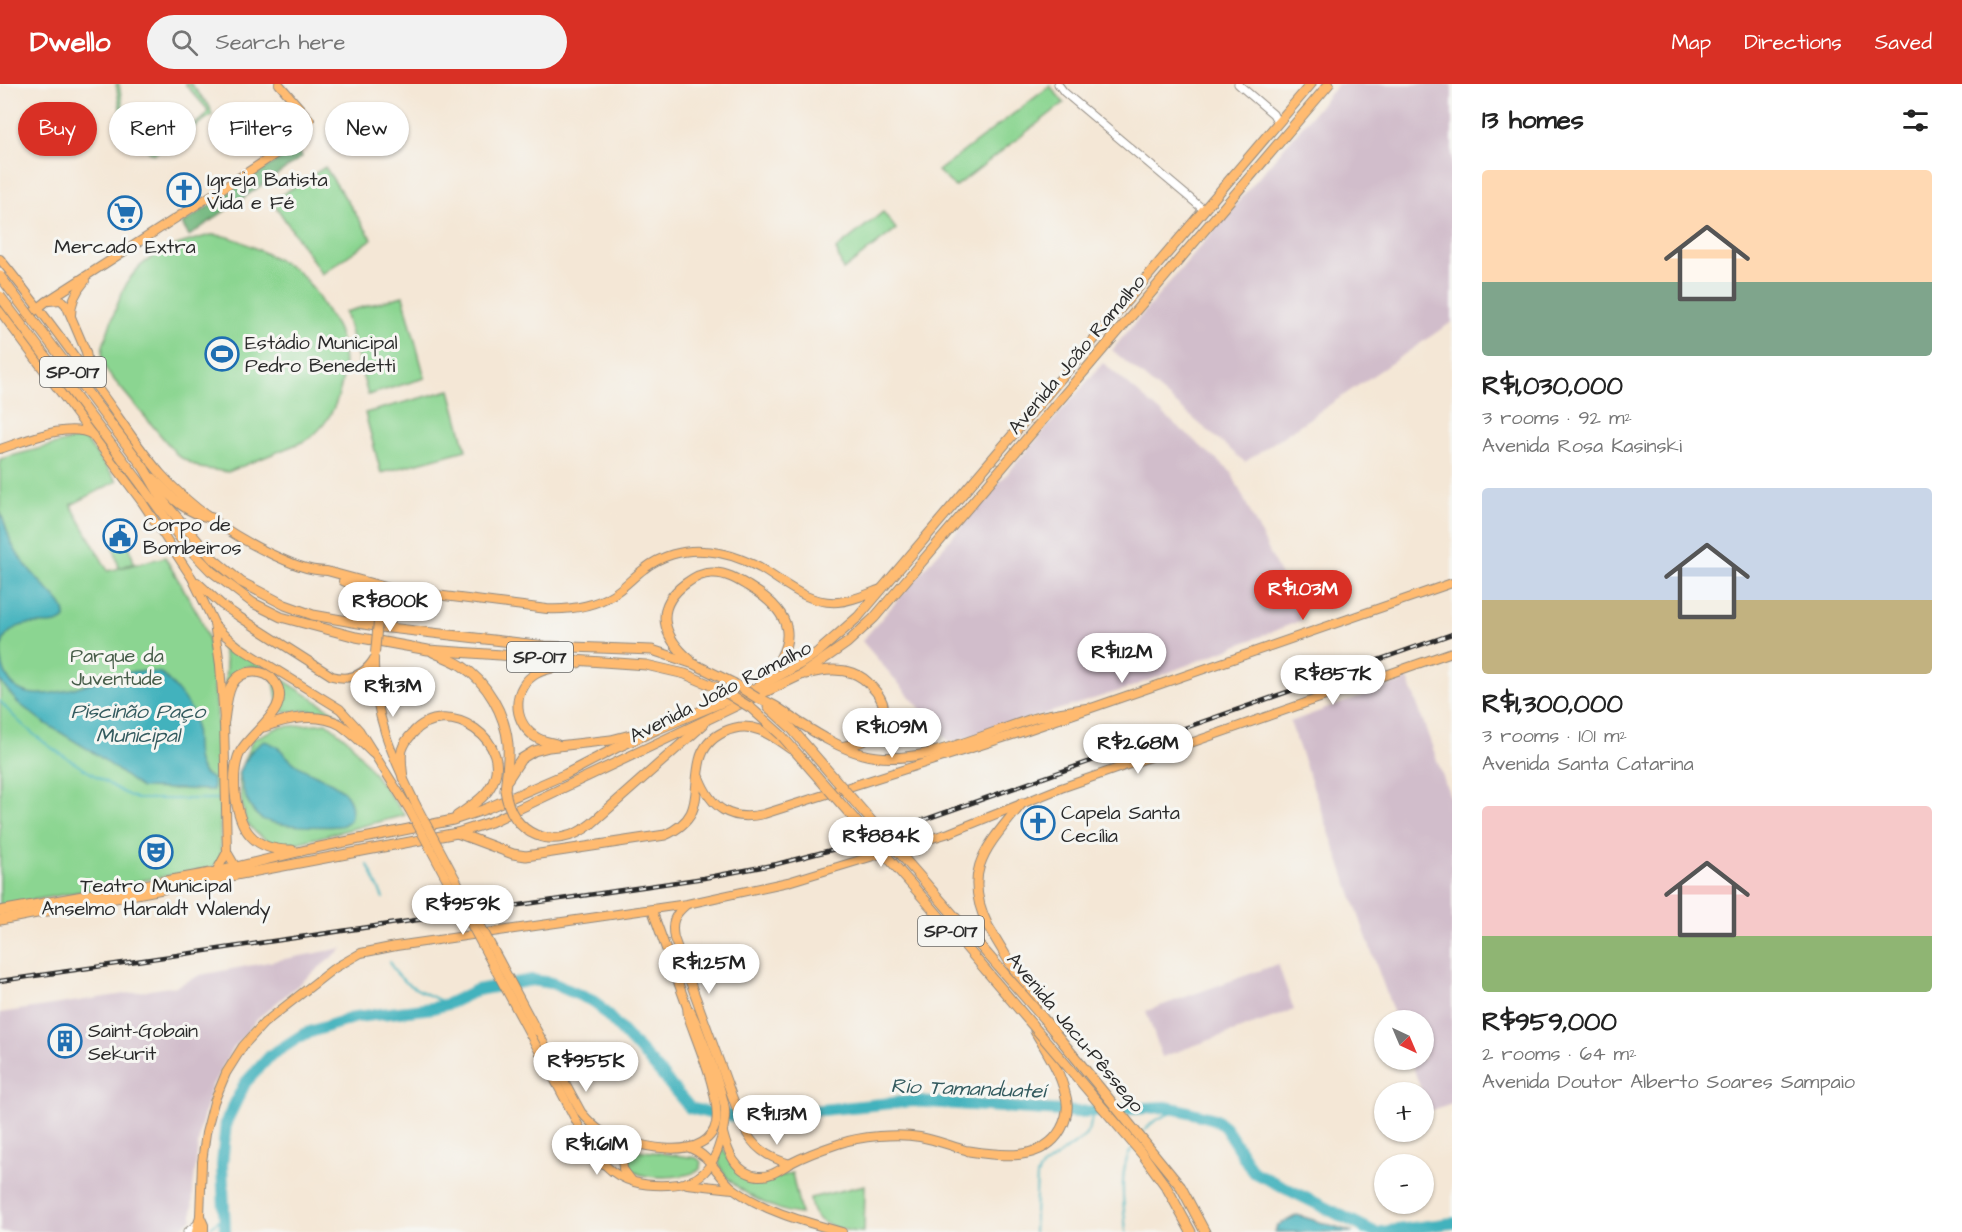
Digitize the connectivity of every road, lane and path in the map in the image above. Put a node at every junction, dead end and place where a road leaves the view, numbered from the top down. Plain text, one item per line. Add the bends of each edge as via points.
1 (279, 84) edge
2 (1058, 84) edge
3 (1238, 84) edge
4 (1311, 84) edge
5 (1329, 84) edge
6 (1278, 123) junction
7 (1242, 185) junction
8 (1204, 210) junction
9 (1218, 214) junction
10 (0, 259) edge
11 (91, 274) junction
12 (0, 276) edge
13 (0, 297) edge
14 (47, 301) junction
15 (39, 308) junction
16 (0, 311) edge
17 (71, 317) junction
18 (13, 328) junction
19 (90, 377) junction
20 (74, 410) junction
21 (68, 429) junction
22 (93, 435) junction
23 (0, 449) edge
24 (144, 468) junction
25 (212, 518) junction
26 (315, 571) junction
27 (192, 578) junction
28 (1452, 583) edge
29 (882, 589) junction
30 (214, 623) junction
31 (428, 650) junction
32 (1452, 652) edge
33 (374, 656) junction
34 (592, 661) junction
35 (694, 663) junction
36 (801, 675) junction
37 (757, 693) junction
38 (1089, 708) junction
39 (712, 717) junction
40 (224, 721) junction
41 (259, 729) junction
42 (658, 729) junction
43 (561, 746) junction
44 (843, 746) junction
45 (795, 751) junction
46 (373, 753) junction
47 (699, 774) junction
48 (403, 778) junction
49 (230, 783) junction
50 (506, 785) junction
51 (1022, 803) junction
52 (412, 807) junction
53 (453, 820) junction
54 (457, 833) junction
55 (310, 849) junction
56 (227, 852) junction
57 (237, 868) junction
58 (216, 872) junction
59 (245, 874) junction
60 (687, 904) junction
61 (652, 910) junction
62 (0, 911) edge
63 (0, 920) edge
64 (1043, 1018) junction
65 (1031, 1025) junction
66 (724, 1102) junction
67 (721, 1122) junction
68 (723, 1132) junction
69 (644, 1145) junction
70 (690, 1148) junction
71 (969, 1151) joint
72 (712, 1164) junction
73 (790, 1164) junction
74 (632, 1182) junction
75 (686, 1184) junction
76 (735, 1189) junction
77 (200, 1229) edge
78 (188, 1232) edge
79 (842, 1232) edge
80 (1191, 1232) edge
81 (1205, 1232) edge

1 - 11 main road via 310,120 299,139
2 - 8 street
3 - 6 street
4 - 6 highway, Avenida João Ramalho
5 - 7 highway, Avenida João Ramalho
6 - 7 highway via 1276,136
6 - 8 highway, Avenida João Ramalho
7 - 9 highway, Avenida João Ramalho
8 - 9 highway
8 - 29 highway, Avenida João Ramalho
9 - 36 highway, Avenida João Ramalho via 874,618 847,643
10 - 15 main road
11 - 14 main road
11 - 17 main road via 77,290
12 - 24 highway, SP-017, bridge
13 - 31 highway, SP-017, bridge via 183,542 211,571 253,603 281,616 356,637
14 - 15 main road
14 - 17 main road via 63,302
15 - 18 main road
15 - 19 main road
16 - 18 main road
17 - 19 main road via 86,352
18 - 20 main road
19 - 25 main road via 159,472
20 - 21 main road via 74,420
20 - 22 main road
21 - 22 main road
21 - 23 main road
22 - 27 main road
24 - 25 highway via 186,508
24 - 35 highway, SP-017 via 164,502 212,558 241,582 313,615 545,646 652,650
25 - 26 main road via 258,548
26 - 29 main road via 397,591 564,610 591,605 612,595 657,560 702,550 744,560 800,595 815,600 847,601
26 - 33 main road, bridge via 366,589 376,599 379,611
27 - 30 main road
27 - 33 main road via 238,616 332,676 356,676
28 - 38 main road
29 - 37 highway, Avenida João Ramalho via 828,644
30 - 40 main road
30 - 46 main road via 238,647 340,709
31 - 34 highway, SP-017
31 - 50 highway via 474,675 491,696 508,741
32 - 51 main road
33 - 48 main road via 379,715
34 - 43 highway via 537,673 521,689 517,708 524,726 534,737
34 - 45 highway, Avenida Jacu-Pêssego / SP-017, bridge via 646,665 703,681 751,708
35 - 37 highway, Avenida Jacu-Pêssego / SP-017, bridge
35 - 37 highway via 673,644 665,618 667,607 681,586 700,574 712,572 733,577 771,601 785,622 783,656
36 - 39 highway, Avenida João Ramalho
36 - 44 highway via 840,670 857,675 875,690 884,708 880,728 858,744
37 - 42 highway, Avenida João Ramalho
37 - 44 highway
37 - 64 highway, Avenida Jacu-Pêssego / SP-017, bridge
38 - 44 highway via 1036,718 914,755 880,757
38 - 47 main road via 753,816 723,810 708,796
39 - 50 highway, bridge via 591,824 571,836 548,838 526,830 511,812
39 - 54 highway, Avenida João Ramalho via 491,822
40 - 41 highway via 232,682 244,672 266,674 276,684 279,702
40 - 49 main road
41 - 46 highway via 295,718 320,718 342,726
41 - 49 highway via 239,755
42 - 43 highway
42 - 53 highway, Avenida João Ramalho via 523,794
43 - 50 highway via 527,754
45 - 47 highway via 760,730 734,729 709,744 703,752
45 - 65 highway, Avenida Jacu-Pêssego / SP-017, bridge
46 - 52 main road
47 - 54 highway via 696,801 689,816 665,835 526,856
48 - 52 main road
48 - 53 highway via 403,747 421,725 442,718 459,720 477,730 492,746 496,760 494,779 480,799
49 - 55 highway via 246,830 253,839 264,846
49 - 56 main road
51 - 60 main road via 879,855 788,882
51 - 64 highway, bridge via 984,853 978,898 981,912
52 - 69 main road, bridge via 581,1112 616,1138
52 - 74 main road, bridge via 586,1141 614,1173
53 - 55 highway, Avenida João Ramalho
54 - 59 highway, Avenida João Ramalho
55 - 57 highway, Avenida João Ramalho
56 - 57 main road
56 - 58 main road
57 - 58 highway, Avenida João Ramalho
57 - 59 main road
58 - 62 highway, Avenida João Ramalho
59 - 63 highway, Avenida João Ramalho
60 - 61 main road
60 - 66 main road via 678,912 672,928
61 - 66 main road
61 - 77 main road via 370,951 333,969 264,1023 226,1073 206,1133
64 - 81 highway, Avenida Jacu-Pêssego / SP-017, bridge via 1181,1187
65 - 71 highway, bridge via 1062,1084 1067,1105 1057,1135 1041,1149 1025,1154
65 - 80 highway, Avenida Jacu-Pêssego / SP-017, bridge via 1143,1155
66 - 67 main road
66 - 73 main road via 754,1145 768,1156
67 - 68 main road
67 - 70 main road
68 - 72 main road
68 - 73 main road via 731,1157 749,1173 765,1176
69 - 70 main road
69 - 74 main road via 629,1149 622,1158 623,1169
70 - 72 main road via 702,1153
71 - 73 main road via 921,1137 898,1136 847,1141
72 - 75 main road
72 - 76 main road
74 - 75 main road via 648,1186
75 - 76 main road
76 - 79 main road via 795,1219
77 - 78 street

